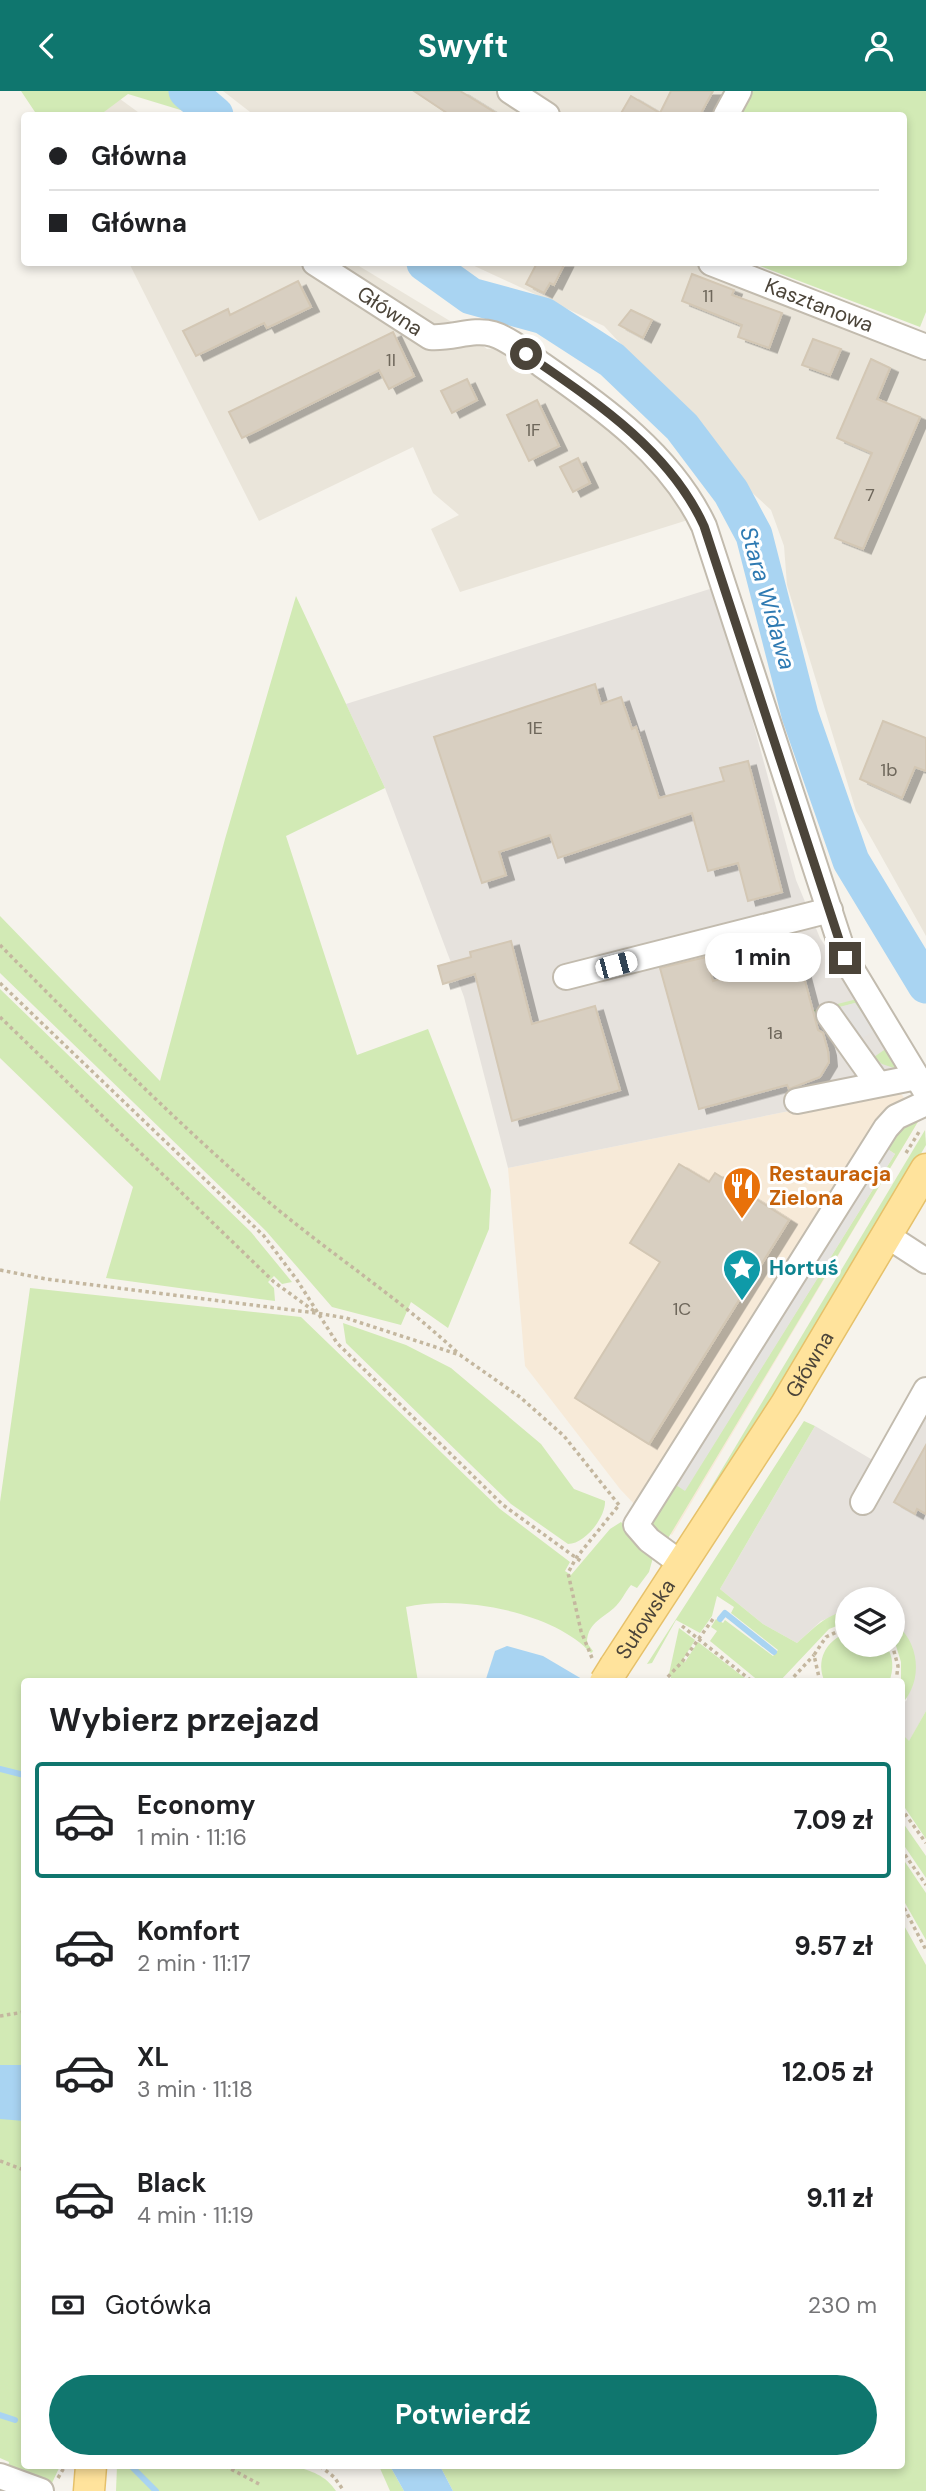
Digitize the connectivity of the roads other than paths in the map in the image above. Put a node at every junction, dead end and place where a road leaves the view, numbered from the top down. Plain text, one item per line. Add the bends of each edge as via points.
1 (510, 91) edge
2 (739, 91) edge
3 (542, 112) edge
4 (728, 112) edge
5 (320, 266) edge
6 (719, 266) edge
7 (926, 347) edge
8 (830, 910) junction
9 (566, 977) dead end
10 (830, 1014) dead end
11 (878, 1084) junction
12 (921, 1085) edge
13 (797, 1101) dead end
14 (926, 1103) edge
15 (926, 1168) edge
16 (886, 1235) junction
17 (926, 1261) edge
18 (926, 1390) edge
19 (863, 1502) dead end
20 (686, 1561) junction
21 (603, 1668) edge
22 (91, 2469) edge
23 (0, 2476) edge
24 (49, 2487) edge
25 (89, 2491) edge

1 - 3 street
2 - 4 street
5 - 8 street, Główna via 430,337 449,339 471,331 493,334 593,400 682,487 704,526
6 - 7 street, Kasztanowa
8 - 9 street
8 - 12 street, Główna via 845,958
10 - 11 street
11 - 12 street
11 - 13 street
14 - 20 street via 896,1117 886,1128 636,1525 649,1540
15 - 16 main road, Główna
16 - 17 street
16 - 20 main road, Główna via 786,1405
18 - 19 street
20 - 21 main road, Sułowska
22 - 25 main road
23 - 24 street

